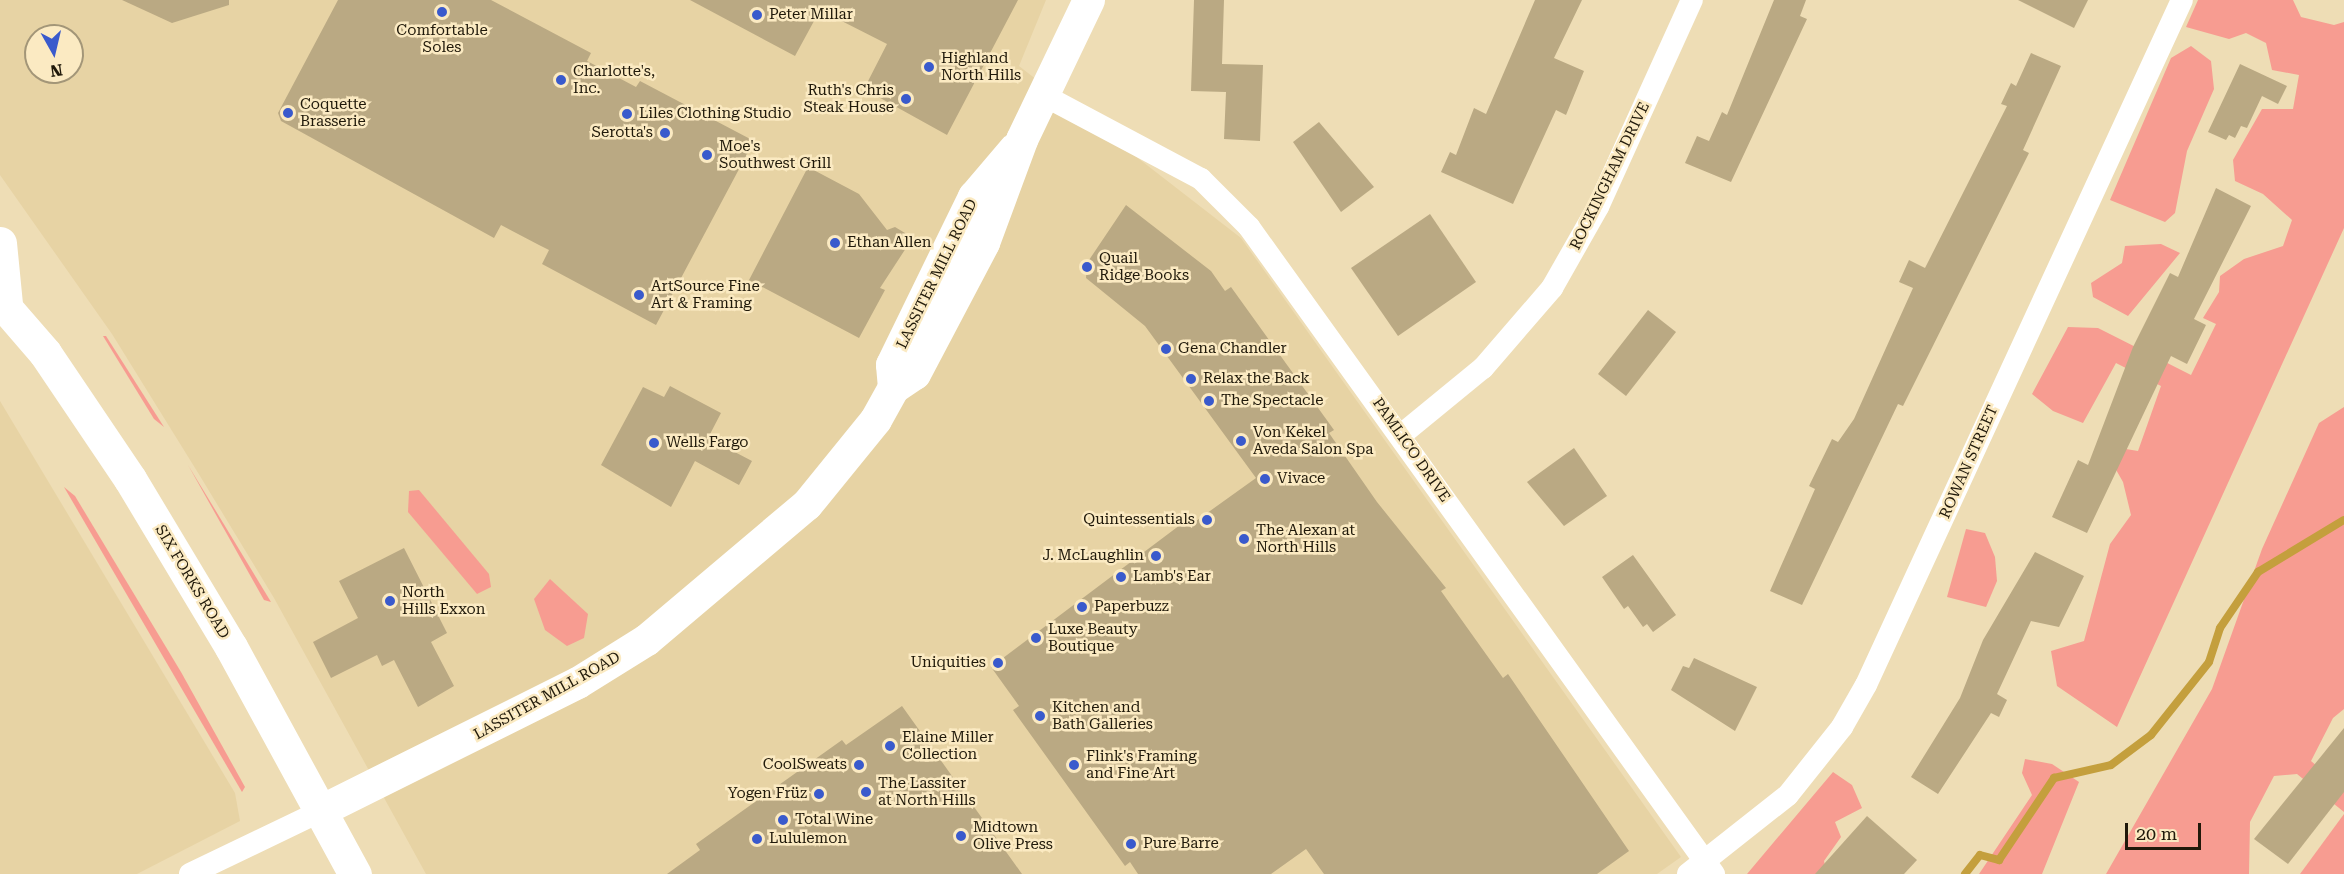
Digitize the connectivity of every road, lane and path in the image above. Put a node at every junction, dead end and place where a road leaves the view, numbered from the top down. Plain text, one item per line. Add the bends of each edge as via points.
1 (1089, 0) edge
2 (1692, 0) edge
3 (2182, 0) edge
4 (1045, 96) junction
5 (0, 243) edge
6 (3, 303) edge
7 (1401, 435) junction
8 (323, 810) junction
9 (1702, 870) edge
10 (190, 874) edge
11 (355, 874) edge

1 - 4 main road, LASSITER MILL ROAD
2 - 7 street, ROCKINGHAM DRIVE via 1598,207 1552,288 1483,369
3 - 9 street, ROWAN STREET via 1866,685 1842,727 1788,795
4 - 7 street, PAMLICO DRIVE via 1201,179 1249,227
4 - 8 main road, LASSITER MILL ROAD via 1022,140 1013,177 977,258 915,374 894,388 876,420 807,505 647,639 578,683
5 - 6 main road, SIX FORKS ROAD
6 - 8 main road, SIX FORKS ROAD via 129,479
7 - 9 street, PAMLICO DRIVE
8 - 10 street, LASSITER MILL ROAD
8 - 11 main road, SIX FORKS ROAD

